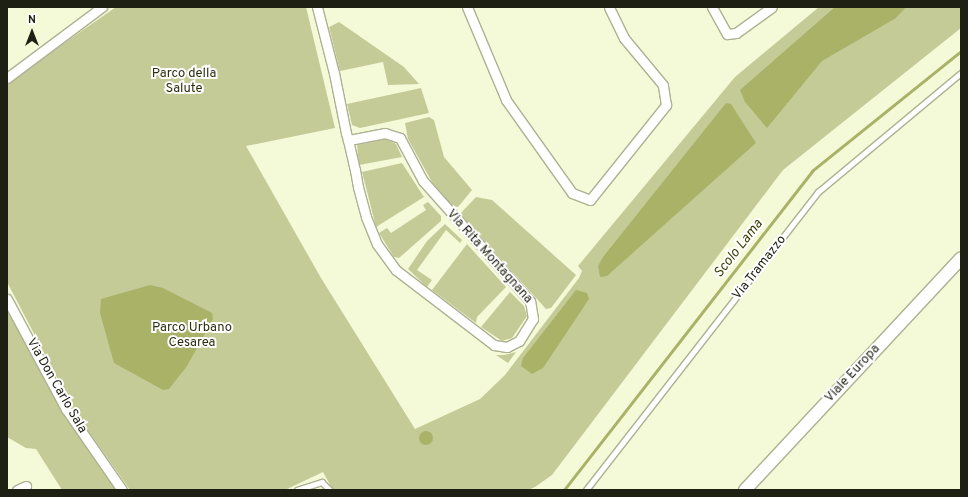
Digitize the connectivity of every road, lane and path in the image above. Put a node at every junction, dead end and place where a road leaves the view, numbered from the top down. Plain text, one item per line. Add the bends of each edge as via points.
1 (102, 7) edge
2 (317, 7) edge
3 (467, 7) edge
4 (609, 7) edge
5 (712, 7) edge
6 (772, 7) edge
7 (961, 73) edge
8 (8, 77) edge
9 (348, 140) junction
10 (961, 258) edge
11 (7, 300) edge
12 (122, 490) edge
13 (297, 490) edge
14 (330, 490) edge
15 (586, 490) edge
16 (745, 490) edge

1 - 8 street
2 - 9 street, Via Rita Montagnana
3 - 4 street via 506,100 572,193 590,200 666,105 663,85 624,38
5 - 6 street via 727,34 736,33
7 - 15 lane, Via Tramazzo via 818,192
9 - 9 street, Via Rita Montagnana via 370,230 396,270 494,345 507,347 519,341 534,319 530,300 423,181 400,138 385,133
10 - 16 main road, Viale Europa
11 - 12 street, Via Don Carlo Sala via 66,409
13 - 14 lane via 322,482

